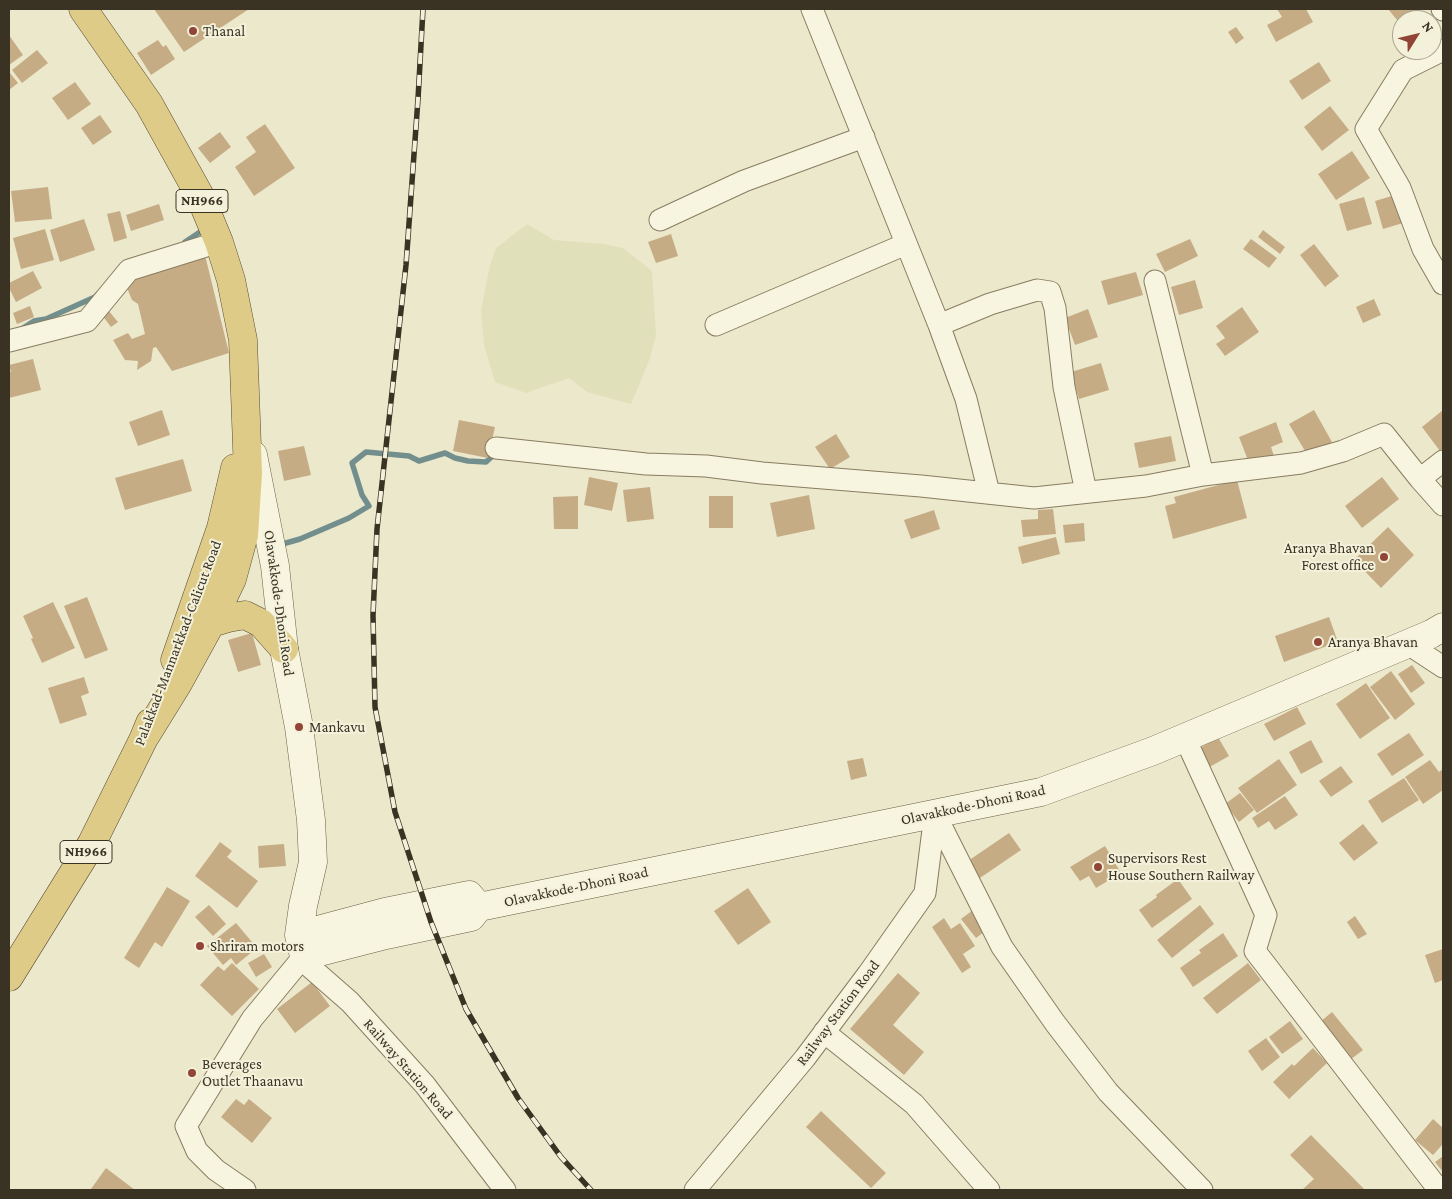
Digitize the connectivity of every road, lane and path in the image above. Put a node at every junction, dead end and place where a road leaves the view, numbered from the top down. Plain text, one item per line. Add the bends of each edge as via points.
1 (83, 9) edge
2 (812, 9) edge
3 (1443, 50) edge
4 (864, 137) junction
5 (660, 220) dead end
6 (219, 242) junction
7 (906, 244) junction
8 (1155, 281) dead end
9 (1443, 284) edge
10 (716, 325) dead end
11 (939, 325) junction
12 (9, 341) edge
13 (246, 421) junction
14 (496, 448) dead end
15 (1443, 461) edge
16 (1203, 475) junction
17 (1420, 479) junction
18 (1086, 492) junction
19 (989, 493) junction
20 (1443, 505) edge
21 (211, 623) junction
22 (1443, 627) edge
23 (1408, 644) junction
24 (284, 649) junction
25 (1443, 667) edge
26 (1185, 738) junction
27 (143, 740) junction
28 (935, 814) junction
29 (302, 945) junction
30 (15, 968) edge
31 (824, 1032) junction
32 (246, 1190) edge
33 (505, 1190) edge
34 (695, 1190) edge
35 (990, 1190) edge
36 (1202, 1190) edge
37 (1440, 1190) edge

1 - 6 highway, Palakkad-Mannarkkad-Calicut Road / NH966 via 149,104 200,196
2 - 4 street
3 - 9 street via 1403,70 1366,129 1400,188 1422,249
4 - 5 street via 744,181
4 - 7 street
6 - 12 street via 129,270 87,321
6 - 13 highway, Palakkad-Mannarkkad-Calicut Road / NH966 via 243,340
7 - 10 street
7 - 11 street
8 - 16 street
11 - 18 street via 990,304 1037,290 1050,292 1055,308 1064,387
11 - 19 street via 966,399
13 - 21 highway, Palakkad-Mannarkkad-Calicut Road / NH966 via 248,473 244,534 232,579
13 - 24 main road, Olavakkode-Dhoni Road via 276,566
13 - 27 highway, Palakkad-Mannarkkad-Calicut Road / NH966 via 221,528 186,632
14 - 19 street
15 - 17 street
16 - 17 street via 1301,464 1343,452 1384,434
16 - 18 street via 1146,486
17 - 20 street
18 - 19 street via 1034,498
21 - 24 highway via 245,615 261,623
21 - 27 highway, NH966
22 - 23 main road, Olavakkode-Dhoni Road
23 - 25 street
23 - 26 main road, Olavakkode-Dhoni Road
24 - 29 main road, Olavakkode-Dhoni Road via 299,727 313,845 314,862 303,906
26 - 28 main road, Olavakkode-Dhoni Road via 1041,792
26 - 37 street via 1266,915 1255,951
27 - 30 highway, Palakkad-Mannarkkad-Calicut Road / NH966 via 92,843
28 - 29 main road, Olavakkode-Dhoni Road via 479,907 472,917 386,935
28 - 31 street, Railway Station Road via 925,893
28 - 36 street via 1002,947 1055,1023 1108,1092
29 - 32 street via 186,1126 196,1151 216,1170
29 - 33 street, Railway Station Road via 310,967 350,1002 425,1085
31 - 34 street, Railway Station Road
31 - 35 street via 914,1104

